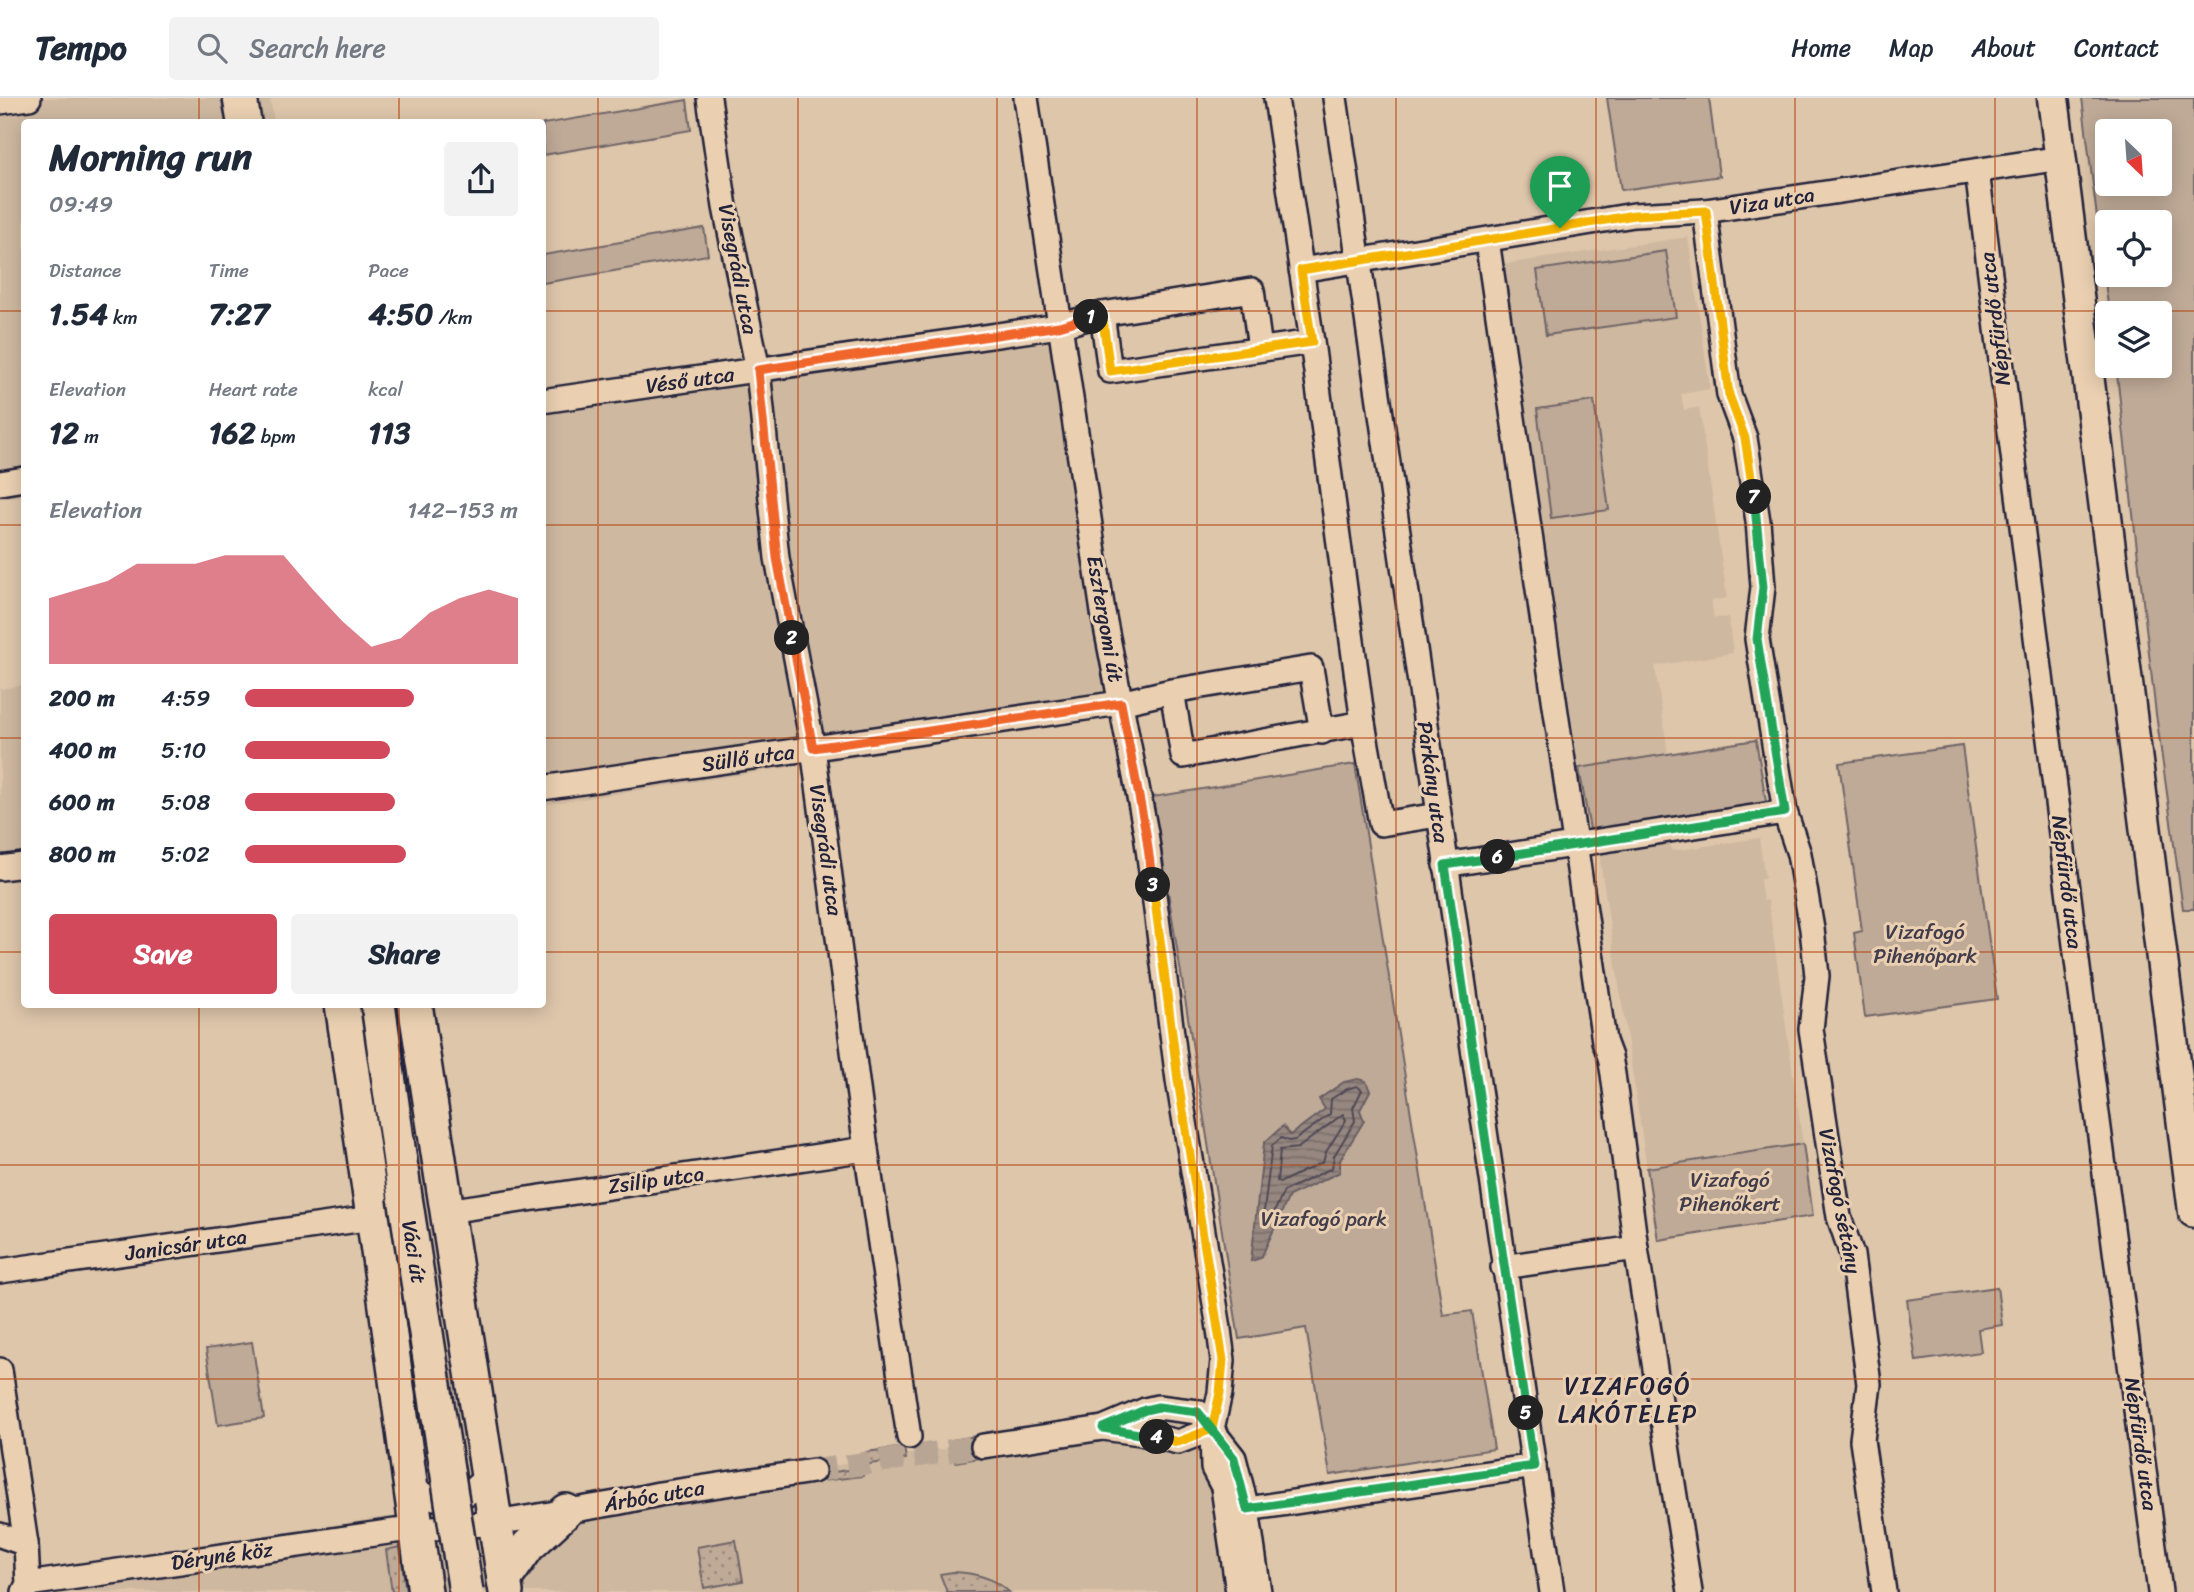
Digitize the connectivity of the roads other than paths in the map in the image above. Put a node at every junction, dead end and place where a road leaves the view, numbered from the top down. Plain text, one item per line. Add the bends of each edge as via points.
1 (29, 98) edge
2 (240, 98) edge
3 (709, 98) edge
4 (1026, 98) edge
5 (1276, 98) edge
6 (1335, 98) edge
7 (2053, 98) edge
8 (0, 102) edge
9 (244, 119) edge
10 (2061, 158) junction
11 (1977, 171) junction
12 (1706, 211) junction
13 (1487, 240) junction
14 (1358, 261) junction
15 (1301, 270) junction
16 (1102, 314) junction
17 (1059, 326) junction
18 (1312, 342) junction
19 (1259, 349) junction
20 (758, 370) junction
21 (546, 400) edge
22 (21, 479) edge
23 (0, 482) edge
24 (1172, 691) junction
25 (1121, 703) junction
26 (1363, 723) junction
27 (1322, 732) junction
28 (813, 748) junction
29 (546, 787) edge
30 (1785, 812) junction
31 (1438, 815) junction
32 (1576, 846) junction
33 (21, 864) edge
34 (1445, 865) junction
35 (0, 868) edge
36 (343, 1008) edge
37 (379, 1008) edge
38 (416, 1008) edge
39 (866, 1149) junction
40 (447, 1211) junction
41 (2194, 1212) edge
42 (372, 1218) junction
43 (1636, 1248) junction
44 (1503, 1267) junction
45 (0, 1271) edge
46 (0, 1370) edge
47 (1103, 1428) junction
48 (1212, 1429) junction
49 (909, 1437) dead end
50 (983, 1446) tunnel mouth
51 (1534, 1466) junction
52 (813, 1471) tunnel mouth
53 (488, 1475) junction
54 (411, 1489) junction
55 (1247, 1509) junction
56 (566, 1511) junction
57 (496, 1523) junction
58 (416, 1529) junction
59 (0, 1535) edge
60 (26, 1544) junction
61 (505, 1586) edge
62 (26, 1588) edge
63 (425, 1592) edge
64 (466, 1592) edge
65 (1238, 1592) edge
66 (1259, 1592) edge
67 (1552, 1592) edge
68 (1690, 1592) edge
69 (1884, 1592) edge
70 (2160, 1592) edge

1 - 8 street
2 - 9 main road
3 - 20 street, Visegrádi utca via 725,207
4 - 17 street, Esztergomi út
5 - 15 street
6 - 14 street, Párkány utca
7 - 10 street
10 - 11 street, Viza utca
10 - 41 street
11 - 12 street, Viza utca
11 - 70 street, Népfürdő utca
12 - 13 street, Viza utca via 1634,215
12 - 30 street, Vizafogó sétány via 1729,395 1745,438 1758,521 1763,587 1757,639
13 - 14 street, Viza utca
13 - 32 street
14 - 15 street
14 - 31 street, Párkány utca
15 - 18 street
16 - 17 street, Véső utca
16 - 19 street via 1110,371
16 - 19 street, Véső utca via 1252,290
17 - 20 street, Véső utca
17 - 25 street, Esztergomi út
18 - 19 street
18 - 26 street
20 - 21 street, Véső utca
20 - 28 street, Visegrádi utca via 777,558
22 - 23 street
24 - 25 street, Süllő utca
24 - 27 street, Süllő utca via 1311,668
24 - 27 street via 1183,756
25 - 28 street, Süllő utca
25 - 48 street, Esztergomi út via 1146,833 1178,1080 1223,1360
26 - 27 street
26 - 31 street via 1381,824
28 - 29 street, Süllő utca
28 - 39 street, Visegrádi utca
30 - 32 street
30 - 69 street, Vizafogó sétány via 1799,854 1812,929 1817,976 1811,1029 1839,1217 1852,1255 1869,1384 1863,1440
31 - 34 street, Párkány utca
32 - 34 street
32 - 43 street
33 - 35 street
34 - 44 street, Párkány utca
36 - 42 main road, Váci út
37 - 64 main road, Váci út, bridge
38 - 40 main road, Váci út
39 - 40 street, Zsilip utca
39 - 49 street, Visegrádi utca
40 - 53 main road, Váci út
42 - 45 street, Janicsár utca
42 - 54 main road, Váci út
43 - 44 street
43 - 68 street
44 - 51 street, Párkány utca
46 - 60 street
47 - 48 street via 1178,1442
47 - 48 street via 1158,1407 1198,1412
47 - 50 street
48 - 55 street via 1234,1458
48 - 65 street, Esztergomi út via 1213,1468 1223,1487
51 - 55 street
51 - 67 street, Párkány utca
52 - 56 street, Árbóc utca
53 - 54 street via 473,1492 453,1500 431,1499
53 - 57 main road, Váci út
54 - 58 main road, Váci út
55 - 66 street
56 - 57 street, Árbóc utca
56 - 61 main road via 528,1546
57 - 58 street, Déryné köz
57 - 61 main road, Váci út
58 - 62 street, Déryné köz
58 - 63 main road, Váci út
59 - 60 street
60 - 62 street

